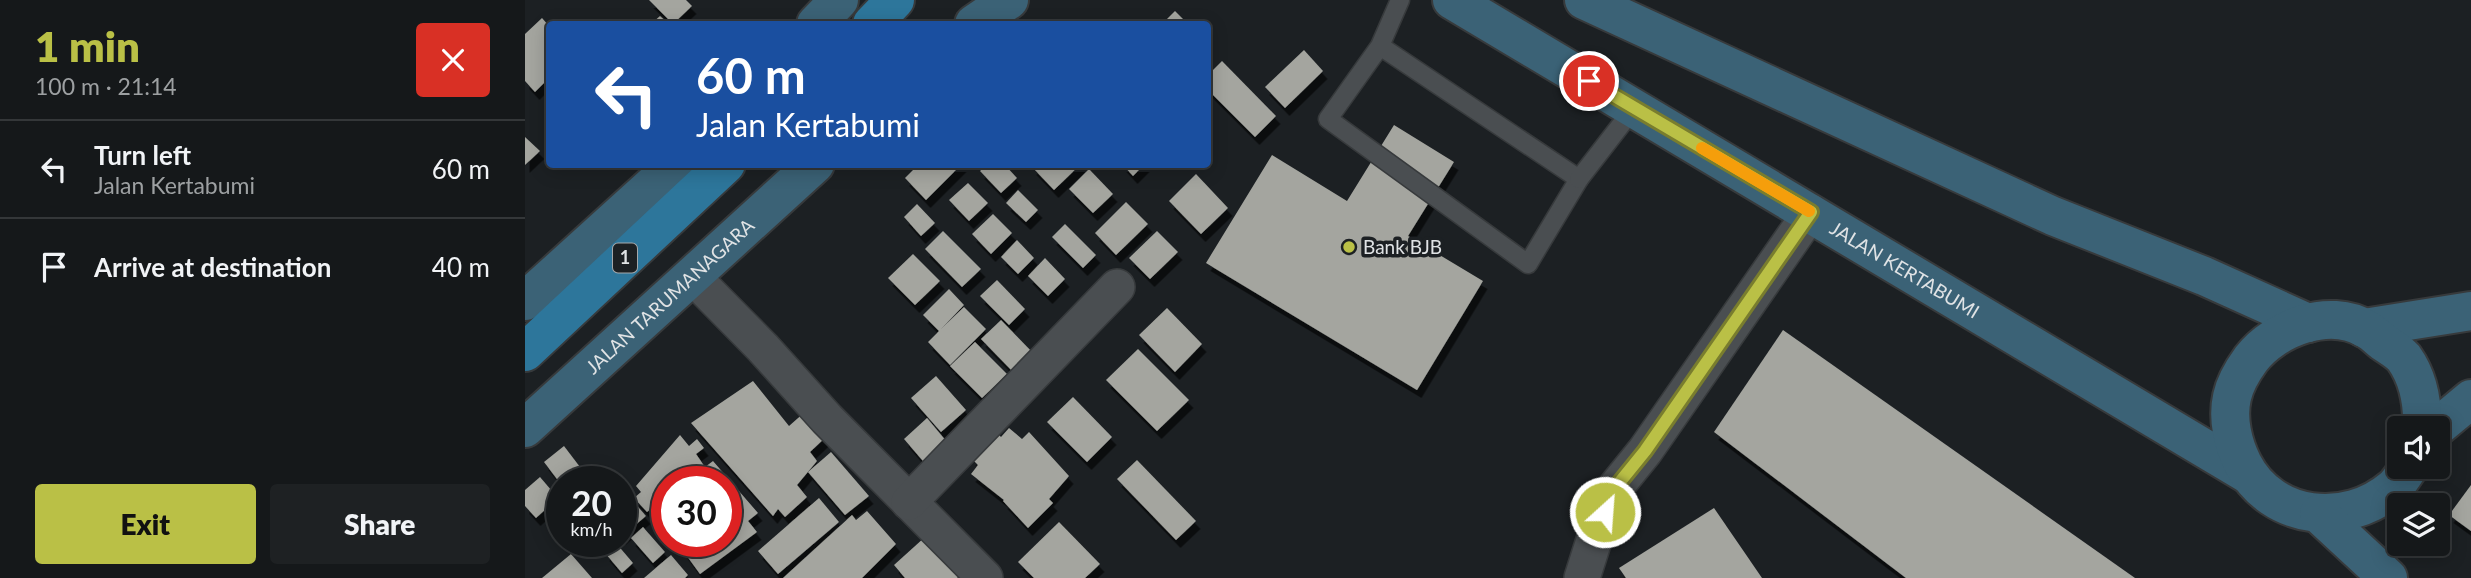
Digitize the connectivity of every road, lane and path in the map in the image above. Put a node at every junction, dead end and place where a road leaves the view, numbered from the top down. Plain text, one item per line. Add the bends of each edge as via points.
1 (839, 0) edge
2 (895, 0) edge
3 (1009, 0) edge
4 (1400, 0) edge
5 (1452, 0) edge
6 (1584, 0) edge
7 (819, 21) edge
8 (875, 21) edge
9 (978, 21) edge
10 (1380, 46) junction
11 (1635, 108) junction
12 (672, 168) edge
13 (722, 168) edge
14 (811, 168) edge
15 (1579, 179) junction
16 (1811, 212) junction
17 (692, 276) junction
18 (1117, 287) dead end
19 (525, 301) edge
20 (2471, 311) edge
21 (2308, 323) junction
22 (2364, 328) junction
23 (525, 352) edge
24 (2471, 399) edge
25 (2423, 416) edge
26 (2450, 416) edge
27 (525, 428) edge
28 (2249, 475) junction
29 (2401, 479) edge
30 (909, 502) junction
31 (2319, 514) junction
32 (985, 578) edge
33 (1582, 578) edge
34 (2388, 578) edge

1 - 7 main road
2 - 8 main road
3 - 9 main road
4 - 10 lane
5 - 11 main road, JALAN KERTABUMI
6 - 21 main road via 2053,216
10 - 15 lane
10 - 15 lane via 1328,119 1528,264
11 - 15 lane
11 - 16 main road, JALAN KERTABUMI
12 - 19 main road
13 - 23 main road, 1
14 - 17 main road, JALAN TARUMANAGARA
16 - 28 main road, JALAN KERTABUMI
16 - 33 street via 1615,488
17 - 27 main road, JALAN TARUMANAGARA
17 - 30 street
18 - 30 street
20 - 22 main road
21 - 22 main road via 2326,320
21 - 28 main road via 2281,333 2259,349 2242,370 2232,397 2231,424 2236,450
22 - 25 main road via 2403,356 2418,385
24 - 26 main road
28 - 31 main road via 2267,495 2292,509
29 - 31 main road via 2372,503 2346,513
30 - 32 street
31 - 34 main road

